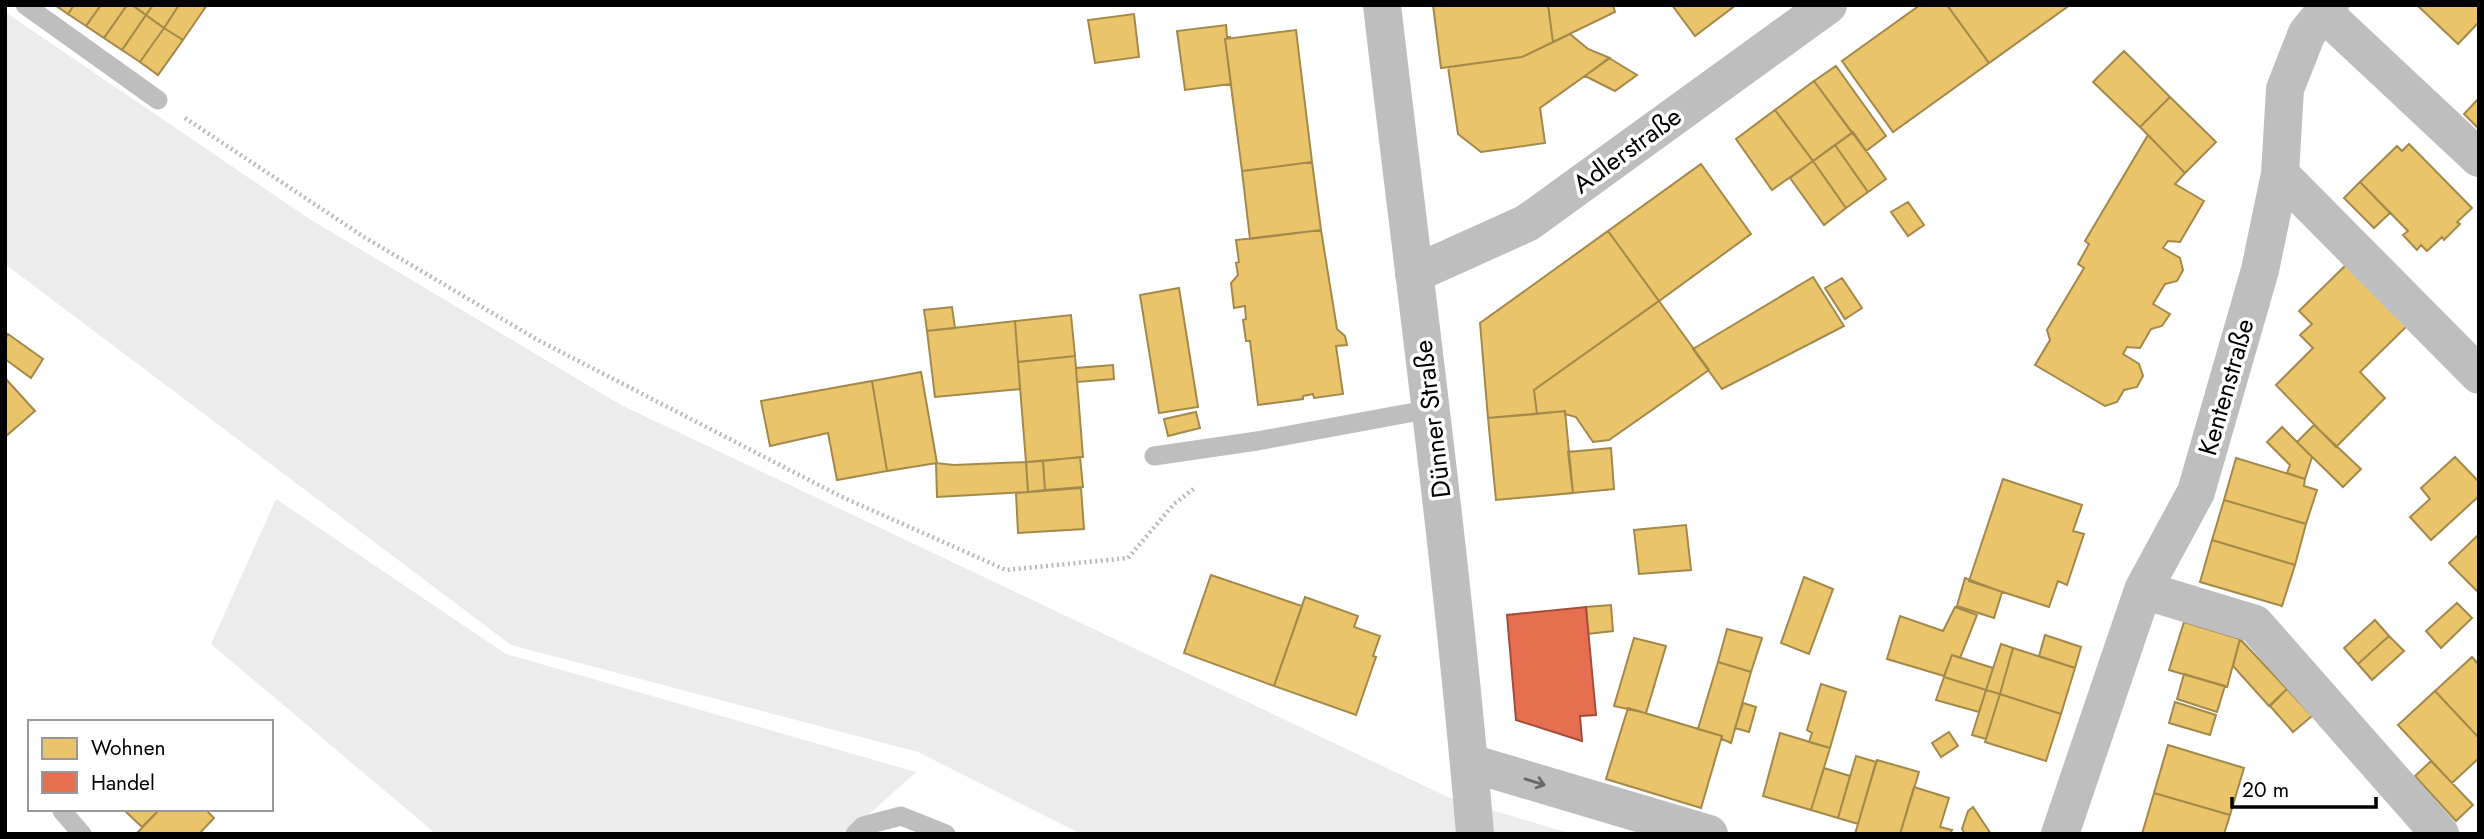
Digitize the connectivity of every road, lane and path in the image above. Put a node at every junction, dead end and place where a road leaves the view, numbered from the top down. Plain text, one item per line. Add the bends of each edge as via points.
1 (25, 5) edge
2 (1381, 5) edge
3 (1828, 5) edge
4 (2327, 9) edge
5 (158, 100) joint
6 (2479, 158) edge
7 (2280, 174) junction
8 (1414, 274) junction
9 (2479, 375) edge
10 (1432, 409) junction
11 (1256, 442) junction
12 (1154, 456) dead end
13 (2143, 590) junction
14 (1470, 763) junction
15 (62, 811) dead end
16 (82, 834) edge
17 (855, 834) edge
18 (946, 834) edge
19 (1475, 834) edge
20 (1709, 834) edge
21 (2060, 834) edge
22 (2441, 834) edge

1 - 5 lane
2 - 8 street, Dünner Straße
3 - 8 street, Adlerstraße via 1527,223
4 - 6 street
4 - 7 street, Kentenstraße via 2307,33 2285,89
5 - 11 path via 363,237 536,339 840,496 1006,570 1128,558 1174,504
7 - 9 street
7 - 13 street, Kentenstraße via 2260,270 2196,492
8 - 10 street, Dünner Straße
10 - 11 lane
10 - 14 street, Dünner Straße
11 - 12 lane
13 - 21 street, Kentenstraße
13 - 22 street via 2255,624
14 - 19 street, Dünner Straße
14 -> 20 street
15 - 16 lane
17 - 18 lane via 863,826 901,816

